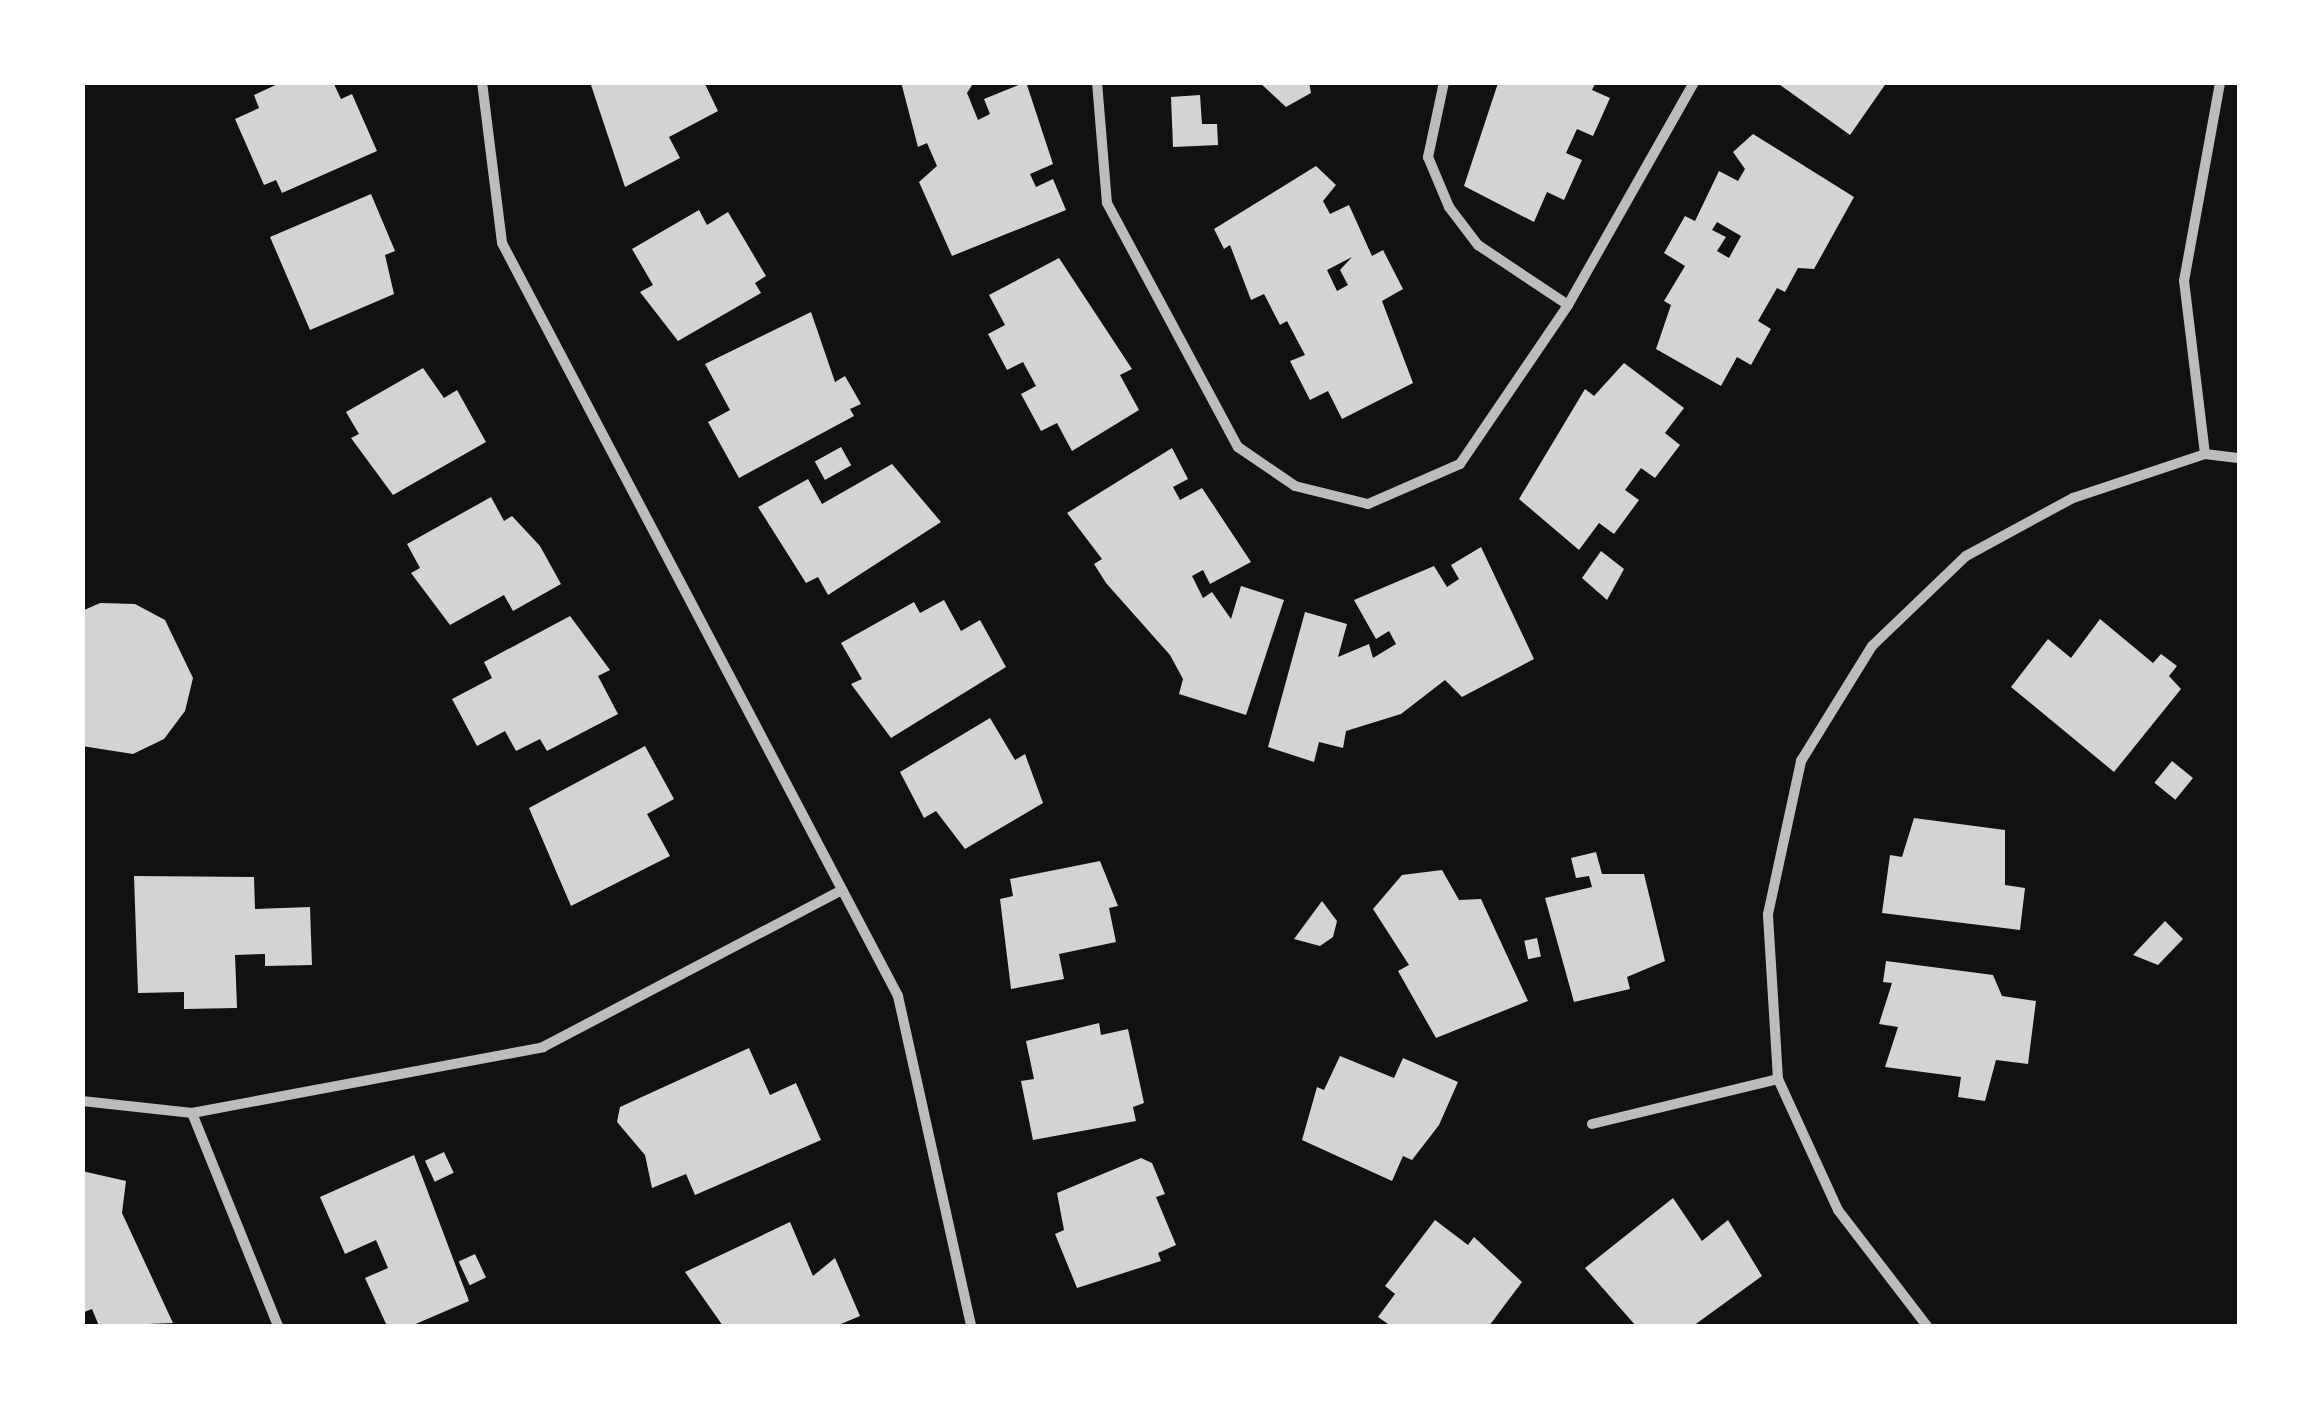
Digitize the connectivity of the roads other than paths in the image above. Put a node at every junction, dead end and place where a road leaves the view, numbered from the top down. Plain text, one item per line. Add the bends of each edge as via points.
1 (482, 82) edge
2 (1097, 82) edge
3 (1444, 82) edge
4 (1694, 82) edge
5 (2220, 82) edge
6 (1568, 305) junction
7 (2205, 454) junction
8 (2240, 458) edge
9 (842, 890) junction
10 (1778, 1079) junction
11 (82, 1101) edge
12 (192, 1113) junction
13 (1592, 1124) dead end
14 (278, 1326) edge
15 (970, 1326) edge
16 (1927, 1326) edge

1 - 9 street via 502,242
2 - 6 street via 1107,204 1238,448 1295,486 1368,504 1460,464
3 - 6 street via 1428,156 1448,207 1478,246
4 - 6 street
5 - 7 street via 2184,281
7 - 8 street
7 - 10 street via 2073,498 1966,556 1872,646 1802,761 1768,914
9 - 12 street via 543,1047
9 - 15 street via 898,996
10 - 13 street
10 - 16 street via 1838,1210
11 - 12 street
12 - 14 street

